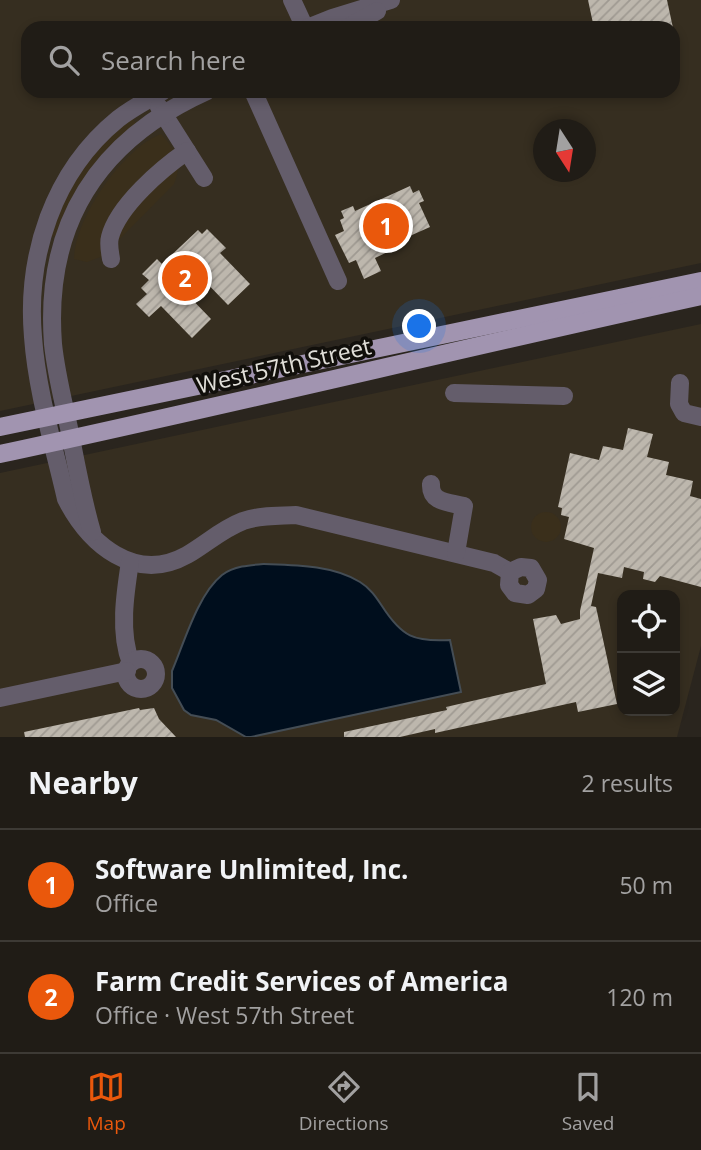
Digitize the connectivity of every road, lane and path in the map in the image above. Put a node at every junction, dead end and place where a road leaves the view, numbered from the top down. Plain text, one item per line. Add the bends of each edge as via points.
1 (292, 0) edge
2 (391, 0) edge
3 (397, 0) edge
4 (302, 21) edge
5 (324, 21) edge
6 (360, 21) edge
7 (152, 98) edge
8 (159, 98) edge
9 (194, 98) edge
10 (256, 98) edge
11 (163, 114) junction
12 (187, 151) junction
13 (204, 178) dead end
14 (110, 259) dead end
15 (338, 281) dead end
16 (701, 281) edge
17 (701, 296) edge
18 (680, 383) dead end
19 (454, 393) dead end
20 (564, 396) dead end
21 (65, 413) junction
22 (47, 417) junction
23 (701, 417) edge
24 (0, 427) edge
25 (62, 441) junction
26 (0, 454) edge
27 (430, 484) dead end
28 (456, 553) junction
29 (130, 562) junction
30 (510, 572) dead end
31 (0, 698) edge

1 - 4 street
2 - 5 street
3 - 6 street
7 - 22 street via 119,119 80,158 54,201 41,239 32,309 34,350
8 - 11 street
9 - 11 street
10 - 15 street
11 - 12 street
11 - 21 street via 108,160 68,224 53,291 52,318
12 - 13 street
12 - 14 street via 163,168 124,212 110,235
16 - 21 main road, West 57th Street
17 - 25 main road, West 57th Street
18 - 23 street via 679,404 684,413
19 - 20 street
21 - 22 main road, West 57th Street
21 - 25 street
22 - 24 main road, West 57th Street
22 - 25 street
25 - 26 main road, West 57th Street
25 - 29 street via 66,499 76,518 107,552
27 - 28 street via 435,499 464,506
28 - 29 street via 296,515 242,522 160,565
28 - 30 street
29 - 31 street via 124,616 129,667

